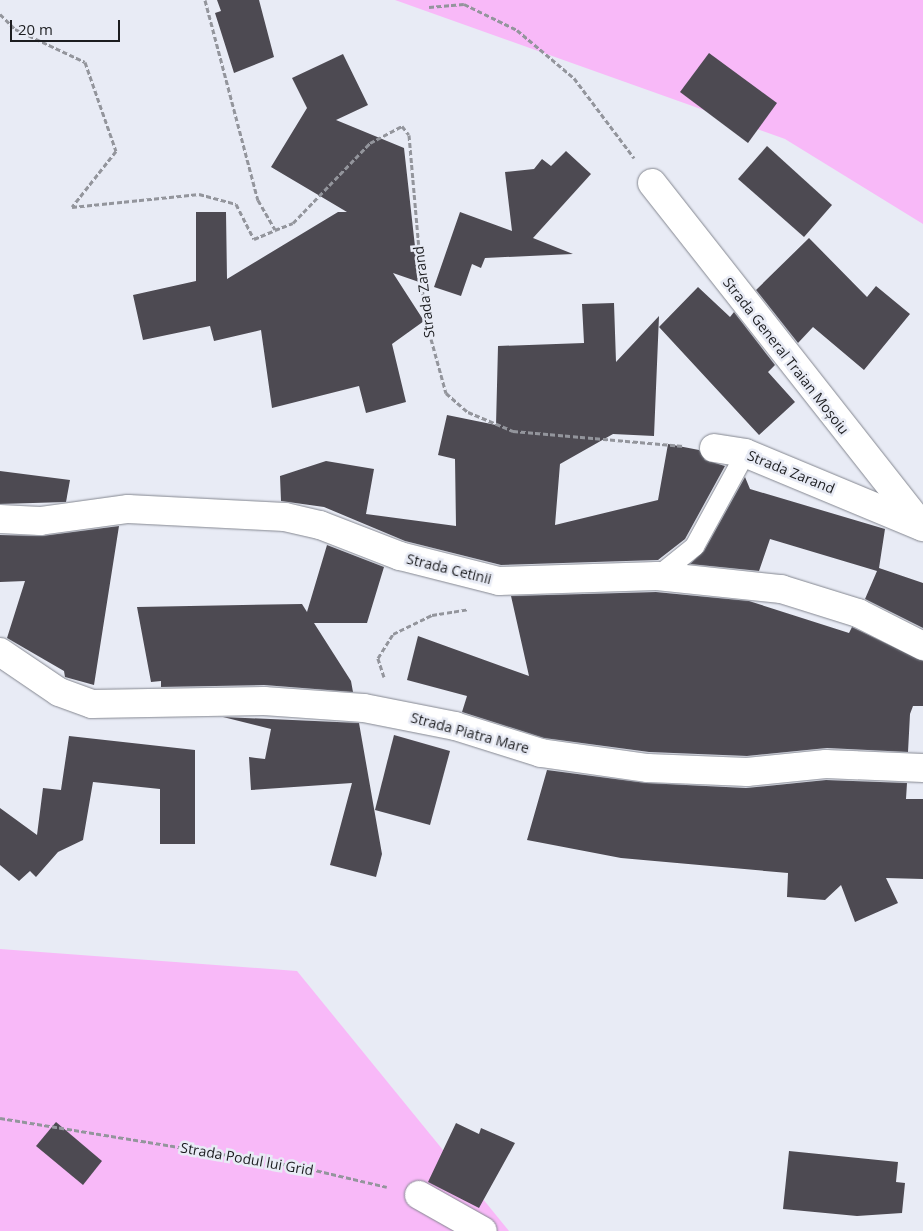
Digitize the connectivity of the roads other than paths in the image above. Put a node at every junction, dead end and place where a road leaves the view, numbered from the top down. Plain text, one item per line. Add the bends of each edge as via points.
1 (652, 183) road end
2 (714, 448) road end
3 (744, 452) junction
4 (0, 519) edge
5 (922, 527) edge
6 (657, 576) junction
7 (923, 646) edge
8 (0, 652) edge
9 (923, 768) edge
10 (419, 1195) road end
11 (484, 1231) edge

1 - 5 street, Strada General Traian Moșoiu
2 - 3 street, Strada Zarand
3 - 5 street, Strada Zarand
3 - 6 lane via 694,546
4 - 6 street, Strada Cetinii via 40,521 128,509 285,517 409,559 499,581
6 - 7 street, Strada Cetinii via 780,589 858,613
8 - 9 street, Strada Piatra Mare via 59,692 92,704 264,701 409,716 541,753 648,768 747,772 826,764
10 - 11 street

